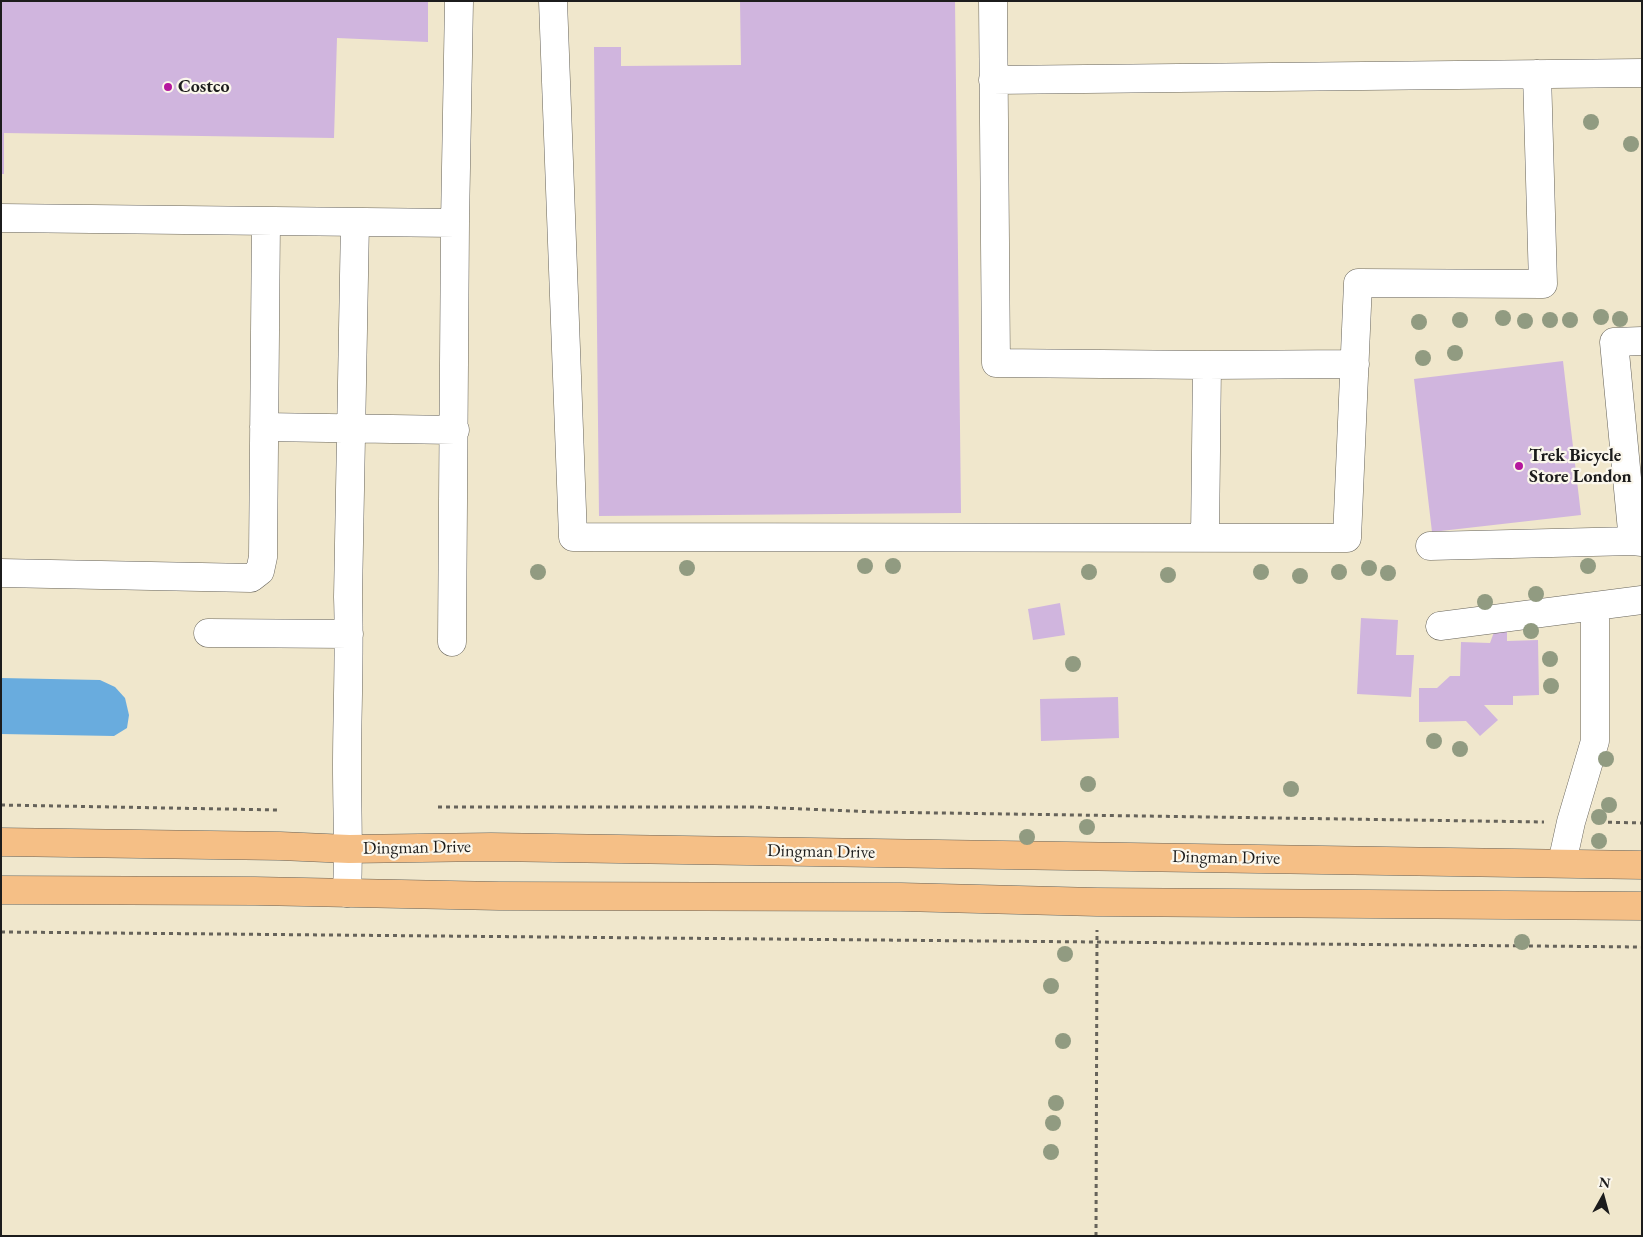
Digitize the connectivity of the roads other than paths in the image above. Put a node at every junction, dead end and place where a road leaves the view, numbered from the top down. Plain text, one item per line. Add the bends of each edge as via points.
1 (459, 1) edge
2 (553, 1) edge
3 (993, 1) edge
4 (1642, 73) edge
5 (1537, 74) junction
6 (993, 80) junction
7 (1, 218) edge
8 (266, 221) junction
9 (355, 222) junction
10 (455, 223) junction
11 (1642, 341) edge
12 (1355, 364) junction
13 (1207, 365) junction
14 (264, 427) junction
15 (352, 429) junction
16 (455, 430) junction
17 (1205, 538) junction
18 (1637, 541) edge
19 (1430, 546) dead end
20 (1, 573) edge
21 (1642, 600) edge
22 (1595, 606) junction
23 (1440, 626) dead end
24 (208, 633) dead end
25 (349, 634) junction
26 (452, 642) dead end
27 (1, 842) edge
28 (349, 849) junction
29 (1562, 863) junction
30 (1642, 865) edge
31 (1, 890) edge
32 (347, 893) junction
33 (1642, 906) edge

1 - 10 lane
2 - 17 lane via 573,538
3 - 6 lane
4 - 5 lane
5 - 6 lane
5 - 12 lane via 1543,284 1358,283
6 - 13 lane via 996,363
7 - 8 lane
8 - 9 lane
8 - 14 lane
9 - 10 lane
9 - 15 lane
10 - 16 lane
11 - 18 lane via 1614,342
12 - 13 lane
12 - 17 lane via 1347,538
13 - 17 lane
14 - 15 lane
14 - 20 lane via 263,557 260,572 251,578
15 - 16 lane
15 - 25 lane
16 - 26 lane
18 - 19 lane
21 - 22 lane
22 - 23 lane
22 - 29 lane via 1595,742
24 - 25 lane
25 - 28 lane
27 - 28 main road, Dingman Drive
28 - 29 main road, Dingman Drive via 491,847
28 - 32 lane
29 - 30 main road, Dingman Drive
31 - 32 main road
32 - 33 main road

